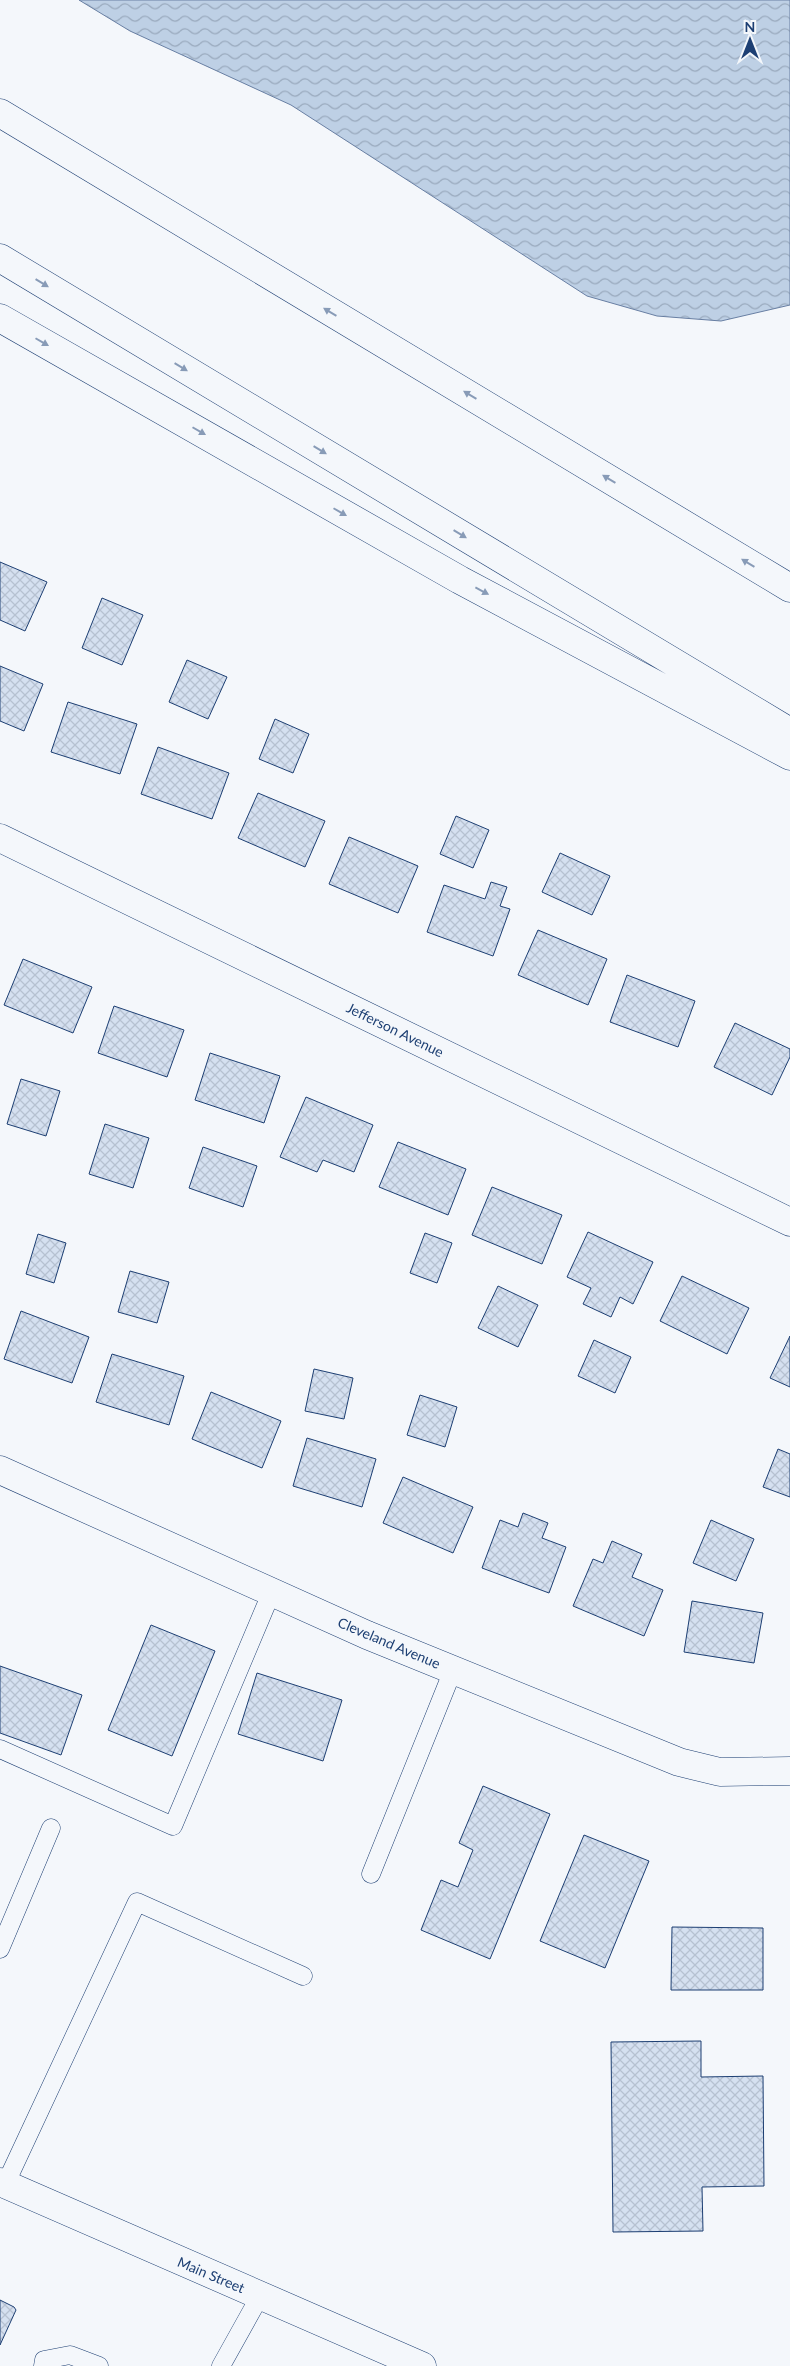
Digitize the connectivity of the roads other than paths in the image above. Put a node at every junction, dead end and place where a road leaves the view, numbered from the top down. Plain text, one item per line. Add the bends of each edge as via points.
1 (0, 113) edge
2 (0, 258) edge
3 (0, 318) edge
4 (790, 588) edge
5 (790, 732) edge
6 (790, 756) edge
7 (0, 838) edge
8 (790, 1222) edge
9 (0, 1470) edge
10 (272, 1591) junction
11 (454, 1670) junction
12 (0, 1749) edge
13 (790, 1772) edge
14 (51, 1828) dead end
15 (371, 1874) dead end
16 (0, 1949) edge
17 (303, 1976) dead end
18 (3, 2184) edge
19 (260, 2296) junction
20 (43, 2366) edge
21 (99, 2366) edge
22 (221, 2366) edge
23 (422, 2366) edge

4 -> 1 main road
2 -> 5 main road
3 -> 6 main road via 460,580
7 - 8 main road, Jefferson Avenue
9 - 10 main road, Cleveland Avenue
10 - 11 main road, Cleveland Avenue via 367,1635
10 - 12 lane via 173,1826
11 - 13 main road, Cleveland Avenue via 679,1762 720,1772
11 - 15 lane
14 - 16 lane
17 - 18 lane via 137,1902
18 - 19 main road, Main Street
19 - 22 lane
19 - 23 main road, Main Street
20 - 21 lane via 44,2360 70,2355

